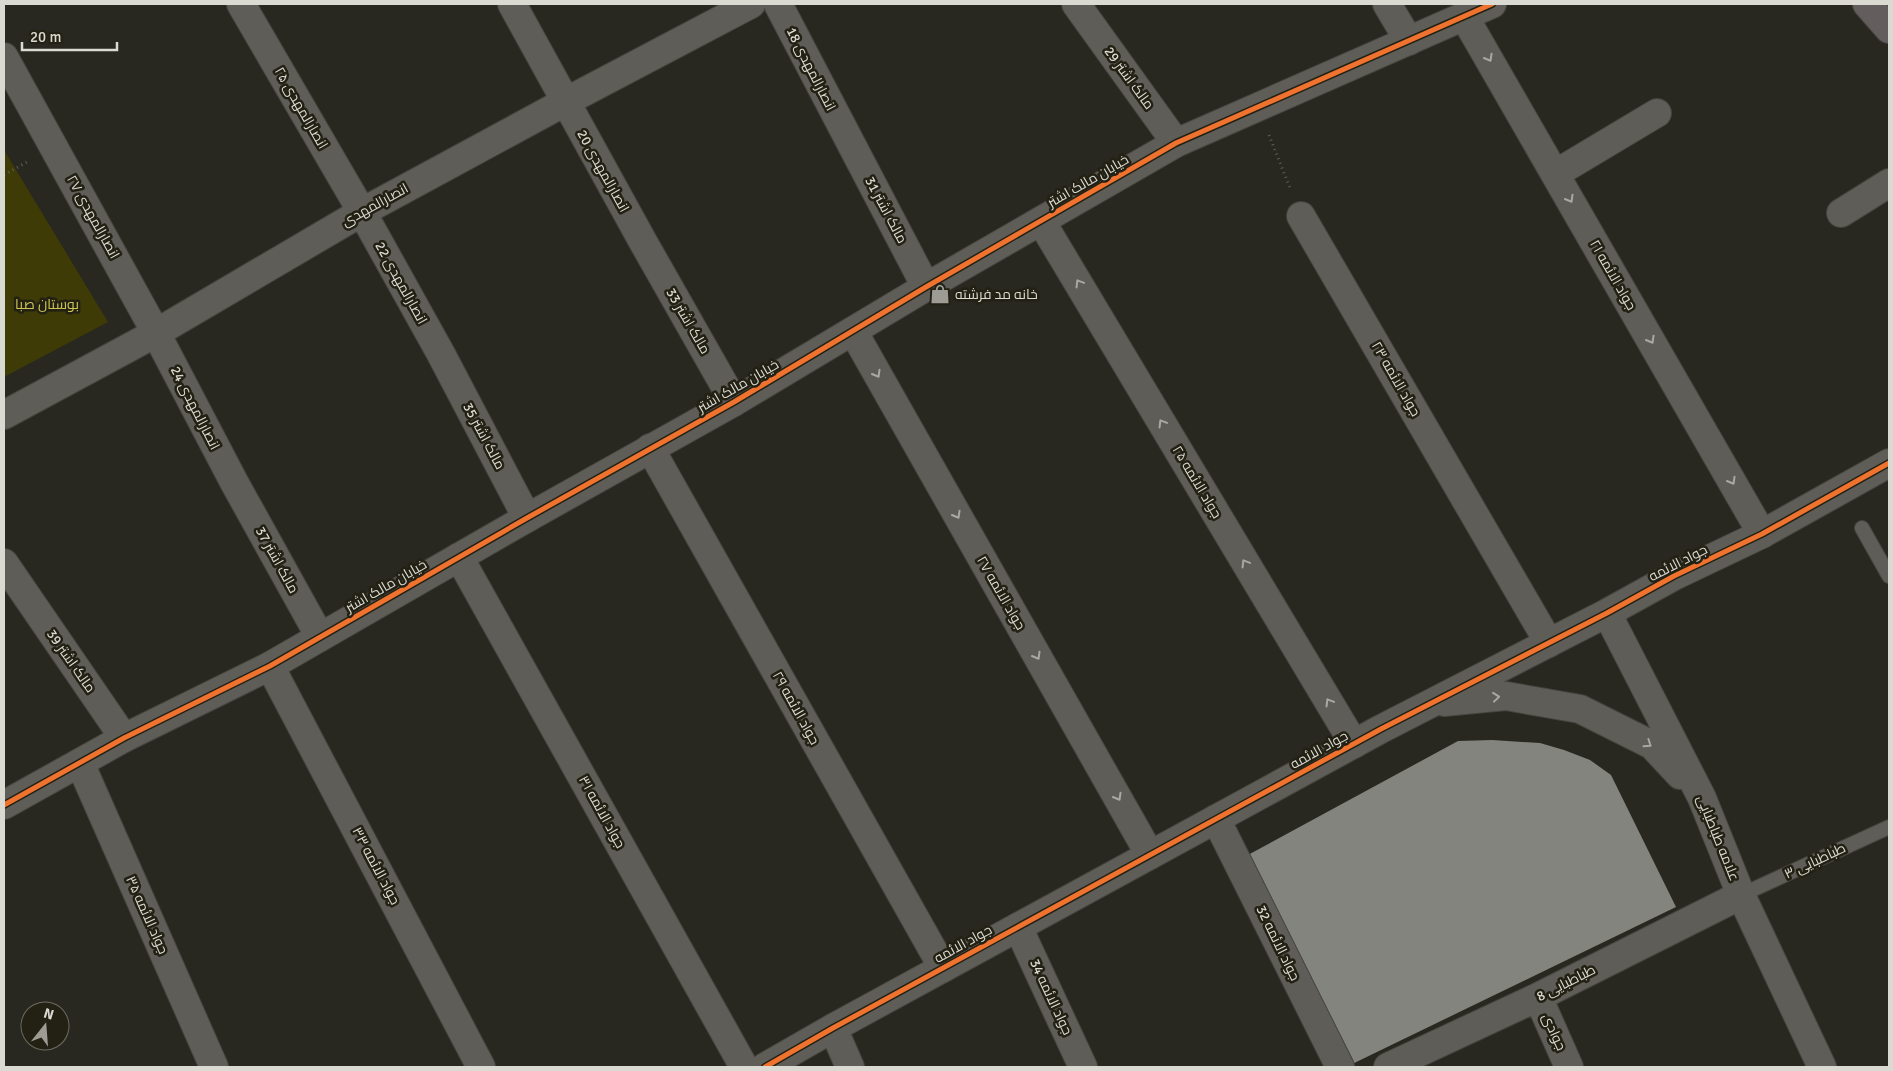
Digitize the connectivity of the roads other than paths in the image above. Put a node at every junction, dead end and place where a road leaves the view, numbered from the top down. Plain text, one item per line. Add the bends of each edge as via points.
1 (241, 4) edge
2 (512, 4) edge
3 (752, 4) edge
4 (778, 4) edge
5 (1387, 4) edge
6 (1492, 4) edge
7 (1867, 4) edge
8 (1079, 8) edge
9 (1464, 16) junction
10 (1889, 29) edge
11 (1409, 41) junction
12 (4, 57) edge
13 (565, 102) junction
14 (1657, 112) dead end
15 (845, 133) joint
16 (1176, 143) junction
17 (1555, 174) junction
18 (1889, 183) edge
19 (362, 212) junction
20 (1841, 213) dead end
21 (1301, 216) road end
22 (1041, 221) junction
23 (642, 240) joint
24 (926, 288) junction
25 (853, 331) junction
26 (156, 333) junction
27 (441, 354) joint
28 (734, 402) junction
29 (4, 415) edge
30 (650, 448) junction
31 (1889, 463) edge
32 (234, 482) joint
33 (527, 518) junction
34 (1862, 528) dead end
35 (1762, 534) junction
36 (459, 556) junction
37 (10, 573) edge
38 (1889, 576) edge
39 (1607, 613) junction
40 (320, 637) junction
41 (1549, 643) junction
42 (270, 666) junction
43 (1430, 703) junction
44 (124, 738) junction
45 (1354, 744) junction
46 (80, 763) junction
47 (1702, 798) junction
48 (4, 805) edge
49 (1216, 819) junction
50 (1889, 827) edge
51 (1150, 855) junction
52 (1741, 895) junction
53 (1018, 927) junction
54 (943, 968) junction
55 (1538, 998) junction
56 (833, 1028) junction
57 (214, 1067) edge
58 (482, 1067) edge
59 (744, 1067) edge
60 (765, 1067) edge
61 (850, 1067) edge
62 (1083, 1067) edge
63 (1340, 1067) edge
64 (1388, 1067) edge
65 (1569, 1067) edge
66 (1822, 1067) edge

1 - 19 street, انصارالمهدی ۲۵
2 - 13 street, انصارالمهدی 20
3 - 13 street, انصارالمهدی
4 - 15 street, انصارالمهدی 18
5 - 11 street
6 - 9 street, خیابان مالک اشتر
7 - 10 main road
8 - 16 street, مالک اشتر 29
9 - 11 street, خیابان مالک اشتر
9 -> 17 street, جواد الائمه ۲۱
11 - 16 street, خیابان مالک اشتر
12 - 26 street, انصارالمهدی ۲۷
13 - 19 street, انصارالمهدی
13 - 23 street, انصارالمهدی 20
14 - 17 street
15 - 24 street, مالک اشتر 31
16 - 22 street, خیابان مالک اشتر
17 -> 35 street, جواد الائمه ۲۱
18 - 20 street
19 - 26 street, انصارالمهدی
19 - 27 street, انصارالمهدی 22
21 - 41 street, جواد الائمه ۲۳
22 - 24 street, خیابان مالک اشتر
45 -> 22 street, جواد الائمه ۲۵
23 - 28 street, مالک اشتر 33
24 - 25 street, خیابان مالک اشتر
25 - 28 street, خیابان مالک اشتر
25 -> 51 street, جواد الائمه ۲۷
26 - 29 street, انصارالمهدی
26 - 32 street, انصارالمهدی 24
27 - 33 street, مالک اشتر 35
28 - 30 street, خیابان مالک اشتر
30 - 33 street, خیابان مالک اشتر
30 - 54 street, جواد الائمه ۲۹
31 - 35 street, جواد الائمه
32 - 40 street, مالک اشتر 37
33 - 36 street, خیابان مالک اشتر
34 - 38 lane
35 - 39 street, جواد الائمه via 1674,576
36 - 40 street, خیابان مالک اشتر
36 - 59 street, جواد الائمه ۳۱
37 - 44 street, مالک اشتر 39
39 - 41 street, جواد الائمه
39 - 47 street, علامه طباطبایی
40 - 42 street, خیابان مالک اشتر
41 - 43 street, جواد الائمه
42 - 44 street, خیابان مالک اشتر
42 - 58 street, جواد الائمه ۳۳
43 - 45 street, جواد الائمه
43 -> 47 street via 1506,696 1580,708 1652,745
44 - 46 street, خیابان مالک اشتر
45 - 49 street, جواد الائمه
46 - 48 street, خیابان مالک اشتر
46 - 57 street, جواد الائمه ۳۵
47 - 52 street, علامه طباطبایی
49 - 51 street, جواد الائمه
49 - 63 street, جواد الائمه 32
50 - 52 lane, طباطبایی ۳
51 - 53 street, جواد الائمه
52 - 55 street, طباطبایی 8
52 - 66 street, علامه طباطبایی
53 - 54 street, جواد الائمه
53 - 62 street, جواد الائمه 34
54 - 56 street, جواد الائمه
55 - 64 street, طباطبایی 8
55 - 65 street, جوادی
56 - 60 street, جواد الائمه
56 - 61 street

